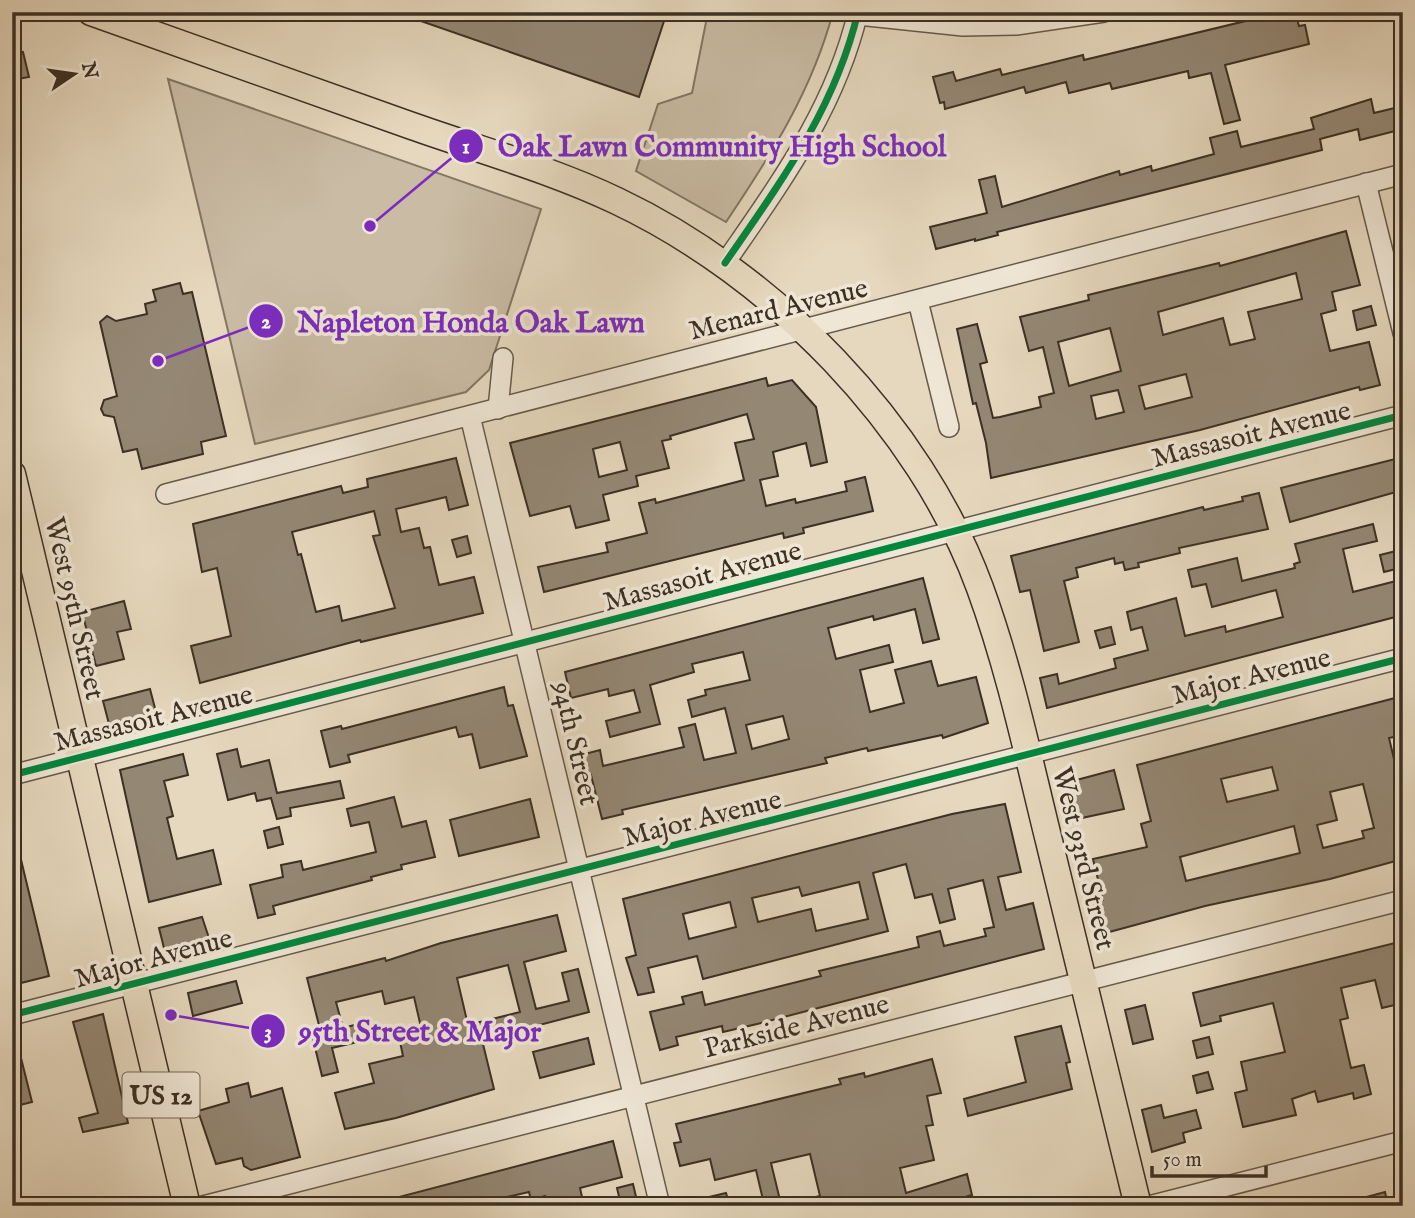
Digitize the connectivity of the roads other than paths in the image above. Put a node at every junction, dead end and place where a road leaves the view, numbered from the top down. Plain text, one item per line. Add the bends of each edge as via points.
1 (91, 12) edge
2 (1104, 12) edge
3 (858, 13) edge
4 (1403, 174) edge
5 (1366, 183) junction
6 (725, 263) junction
7 (918, 301) junction
8 (803, 331) junction
9 (1403, 333) edge
10 (502, 358) dead end
11 (498, 409) junction
12 (1403, 415) edge
13 (470, 416) junction
14 (949, 428) dead end
15 (12, 474) edge
16 (166, 494) dead end
17 (954, 531) junction
18 (19, 533) edge
19 (524, 642) junction
20 (1403, 658) edge
21 (1027, 754) junction
22 (80, 757) junction
23 (12, 775) edge
24 (578, 871) junction
25 (1403, 900) edge
26 (1083, 981) junction
27 (134, 983) junction
28 (12, 1015) edge
29 (633, 1096) junction
30 (1403, 1141) edge
31 (187, 1206) edge
32 (203, 1206) edge
33 (660, 1206) edge
34 (1138, 1206) edge
35 (1149, 1206) edge

1 - 6 main road, West 93rd Street via 616,201
2 - 3 street via 1016,25 963,26
3 - 6 street via 834,89 814,130
4 - 5 street, Menard Avenue
5 - 7 street, Menard Avenue
5 - 9 street
6 - 8 main road, West 93rd Street
7 - 8 street, Menard Avenue
7 - 14 street
8 - 11 street, Menard Avenue
8 - 17 main road, West 93rd Street via 881,416 929,485
10 - 11 street
11 - 13 street, Menard Avenue
12 - 17 street, Massasoit Avenue
13 - 16 street, Menard Avenue
13 - 19 street, 94th Street
15 - 18 main road, West 95th Street / US 12
17 - 19 street, Massasoit Avenue
17 - 21 main road, West 93rd Street via 979,584
18 - 22 main road, West 95th Street / US 12
19 - 22 street, Massasoit Avenue
19 - 24 street, 94th Street
20 - 21 street, Major Avenue
21 - 24 street, Major Avenue
21 - 26 main road, West 93rd Street
22 - 23 street, Massasoit Avenue
22 - 27 main road, West 95th Street / US 12
24 - 27 street, Major Avenue
24 - 29 street, 94th Street
25 - 26 street, Parkside Avenue
26 - 29 street, Parkside Avenue
26 - 34 main road, West 93rd Street
27 - 28 street, Major Avenue
27 - 31 main road, West 95th Street / US 12
29 - 32 street, Parkside Avenue
29 - 33 street, 94th Street
30 - 35 street

